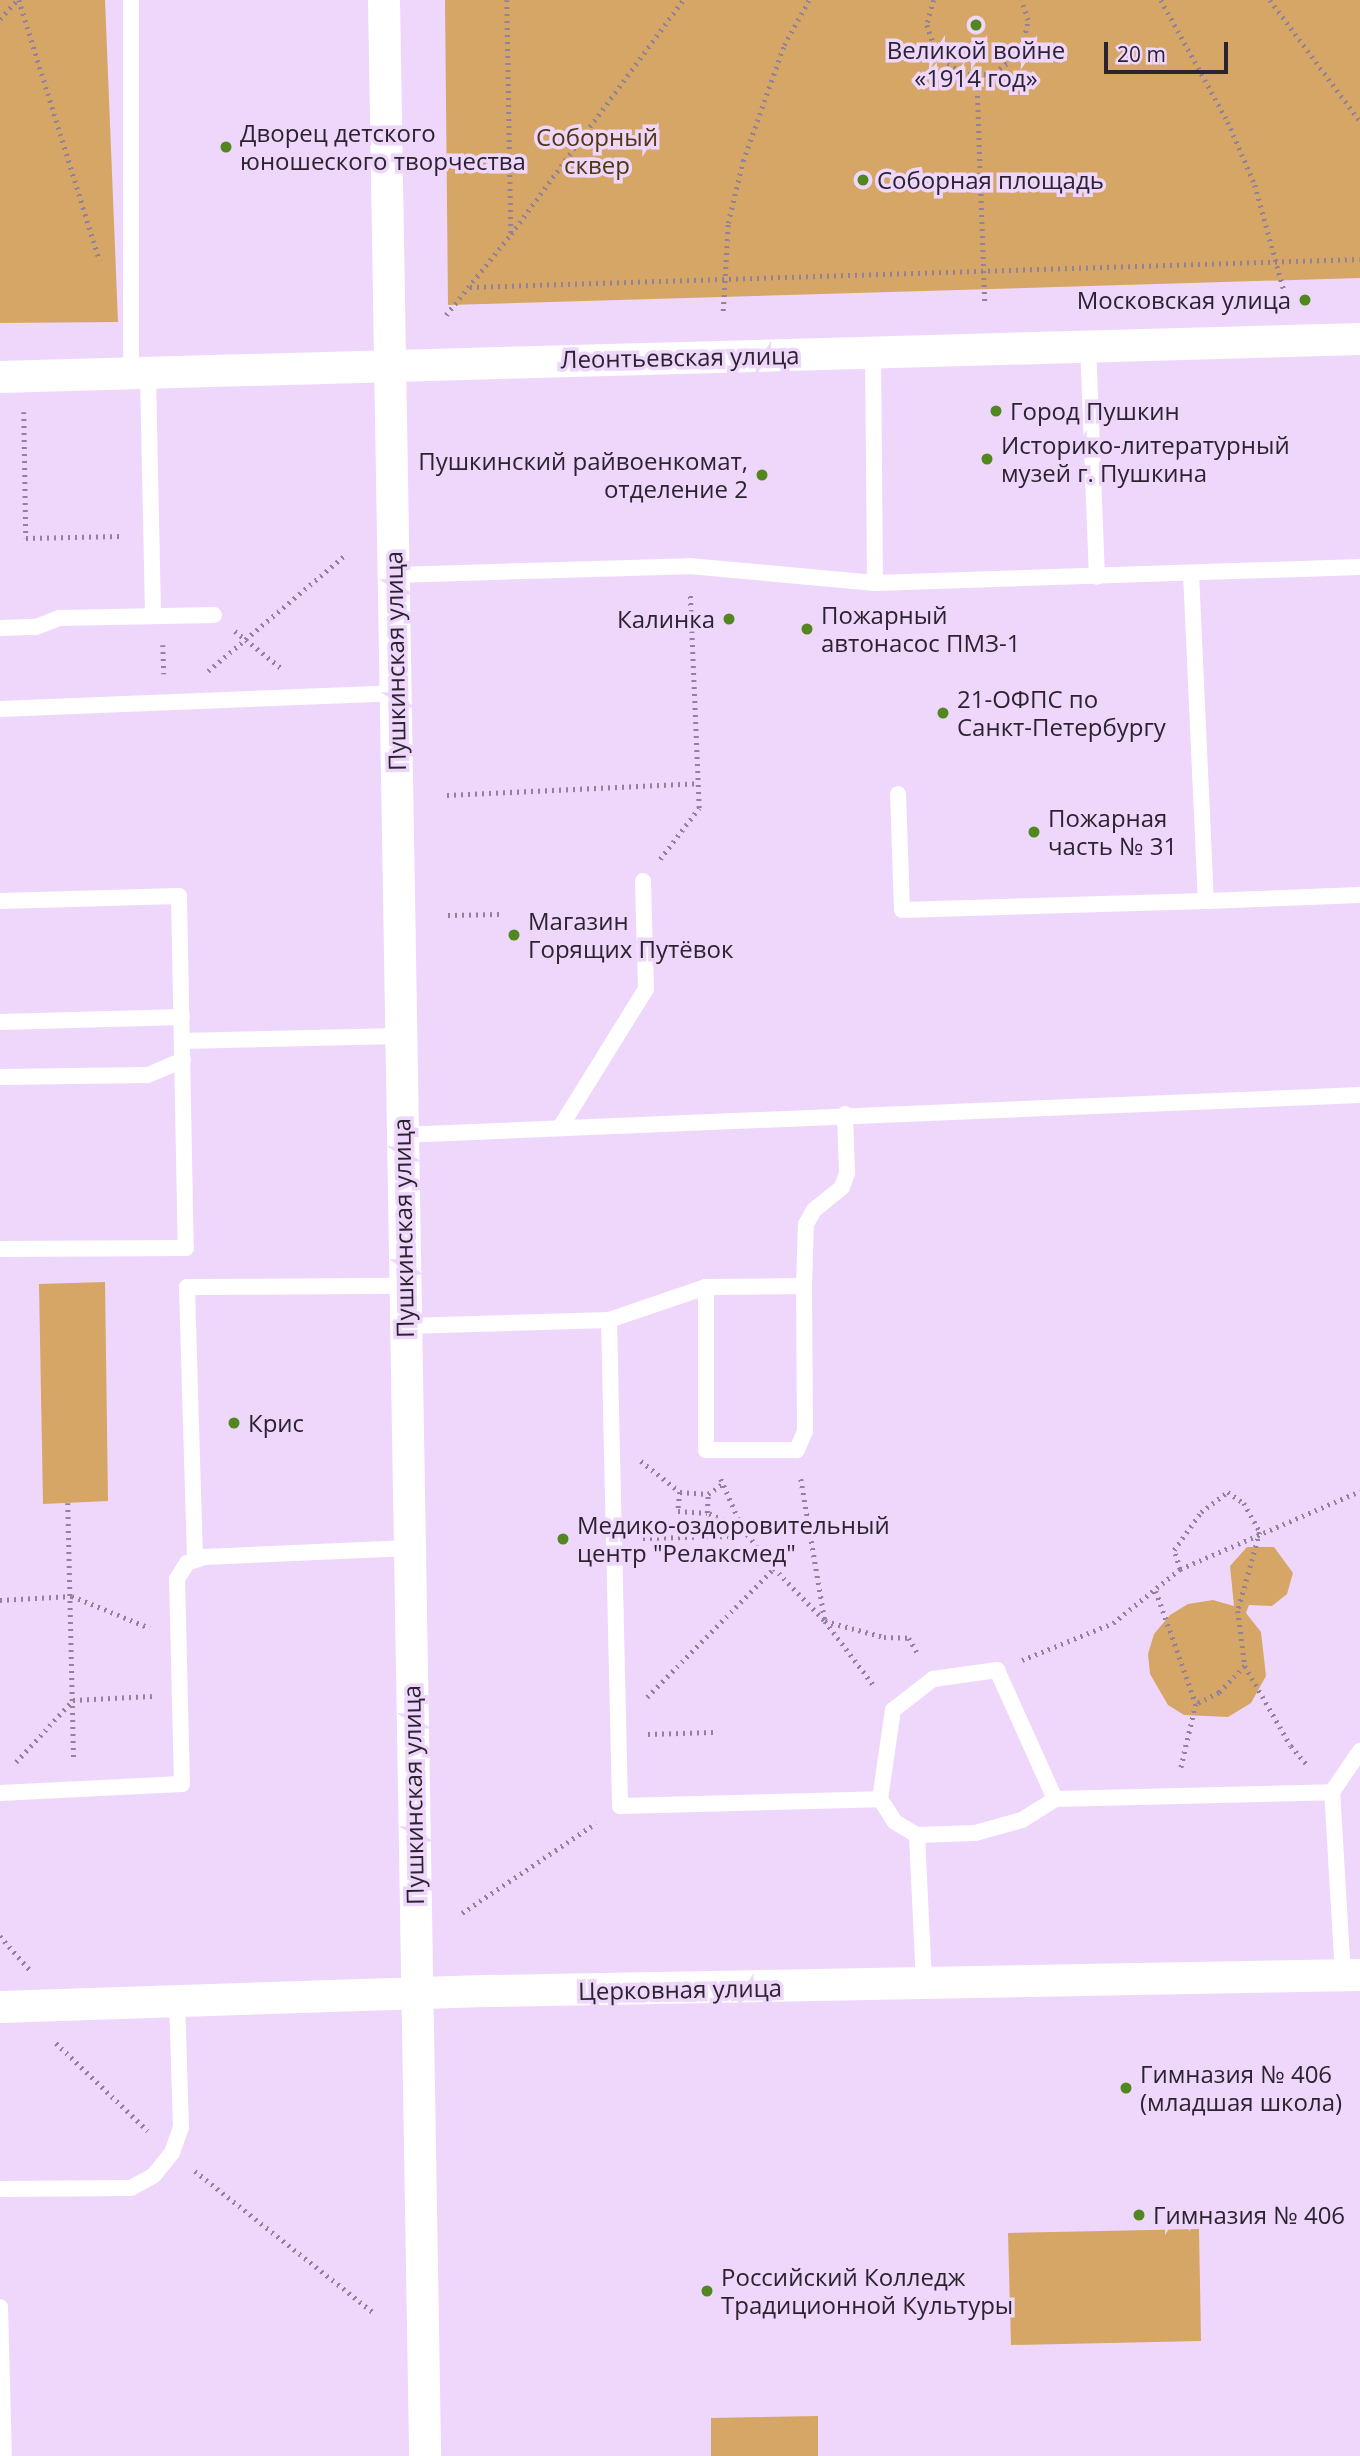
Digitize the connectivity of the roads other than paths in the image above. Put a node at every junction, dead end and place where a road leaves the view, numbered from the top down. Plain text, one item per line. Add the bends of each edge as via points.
1 (131, 0) edge
2 (384, 0) edge
3 (1360, 339) edge
4 (1088, 344) junction
5 (873, 352) junction
6 (391, 364) junction
7 (139, 375) junction
8 (0, 377) edge
9 (1360, 567) edge
10 (1191, 573) junction
11 (394, 575) junction
12 (1097, 577) junction
13 (875, 583) junction
14 (214, 615) road end
15 (158, 616) junction
16 (0, 628) edge
17 (395, 693) junction
18 (0, 709) edge
19 (898, 794) dead end
20 (643, 881) road end
21 (1360, 895) edge
22 (0, 901) edge
23 (1206, 901) junction
24 (182, 1017) junction
25 (0, 1022) edge
26 (400, 1036) junction
27 (182, 1041) junction
28 (183, 1060) junction
29 (0, 1077) edge
30 (1360, 1095) edge
31 (845, 1114) junction
32 (561, 1126) junction
33 (401, 1135) junction
34 (0, 1249) edge
35 (404, 1286) junction
36 (804, 1286) junction
37 (706, 1287) junction
38 (609, 1320) junction
39 (405, 1326) junction
40 (409, 1548) junction
41 (195, 1559) junction
42 (1360, 1751) edge
43 (1332, 1791) junction
44 (0, 1793) edge
45 (880, 1799) junction
46 (1055, 1799) junction
47 (917, 1835) junction
48 (1352, 1975) edge
49 (924, 1985) junction
50 (417, 1994) junction
51 (177, 2002) junction
52 (0, 2007) edge
53 (0, 2189) edge
54 (0, 2307) edge
55 (4, 2456) edge
56 (425, 2456) edge

1 - 7 lane
2 - 6 street, Пушкинская улица
3 - 4 street, Леонтьевская улица
4 - 5 street, Леонтьевская улица
4 - 12 lane
5 - 6 street, Леонтьевская улица
5 - 13 lane
6 - 7 street, Леонтьевская улица
6 - 11 street, Пушкинская улица
7 - 8 street, Леонтьевская улица
7 - 15 lane
9 - 10 lane
10 - 12 lane
10 - 23 lane
11 - 13 lane via 689,566
11 - 17 street, Пушкинская улица
12 - 13 lane
14 - 15 lane
15 - 16 lane via 59,618 36,627
17 - 18 lane
17 - 26 street, Пушкинская улица
19 - 23 lane via 902,910
20 - 32 lane via 646,989
21 - 23 lane
22 - 24 lane via 179,896
24 - 25 lane
24 - 27 lane
26 - 27 lane
26 - 33 street, Пушкинская улица
27 - 28 lane
28 - 29 lane via 148,1075
28 - 34 lane via 187,1248
30 - 31 lane
31 - 32 lane
31 - 36 lane via 847,1173 842,1187 814,1210 806,1224
32 - 33 lane
33 - 35 street, Пушкинская улица
35 - 39 street, Пушкинская улица
35 - 41 lane via 187,1287
36 - 37 lane
36 - 37 lane via 805,1431 797,1450 706,1450
37 - 38 lane
38 - 39 lane
38 - 45 lane via 620,1806
39 - 40 street, Пушкинская улица
40 - 41 lane
40 - 50 street, Пушкинская улица
41 - 44 lane via 177,1579 182,1784
42 - 43 lane
43 - 46 lane
43 - 48 lane
45 - 46 lane via 893,1710 933,1679 997,1670
45 - 47 lane via 895,1822
46 - 47 lane via 1022,1820 975,1833
47 - 49 lane
48 - 49 street, Церковная улица
49 - 50 street, Церковная улица
50 - 51 street, Церковная улица
50 - 56 street, Пушкинская улица
51 - 52 street, Церковная улица
51 - 53 lane via 181,2127 172,2153 154,2175 131,2188
54 - 55 lane

